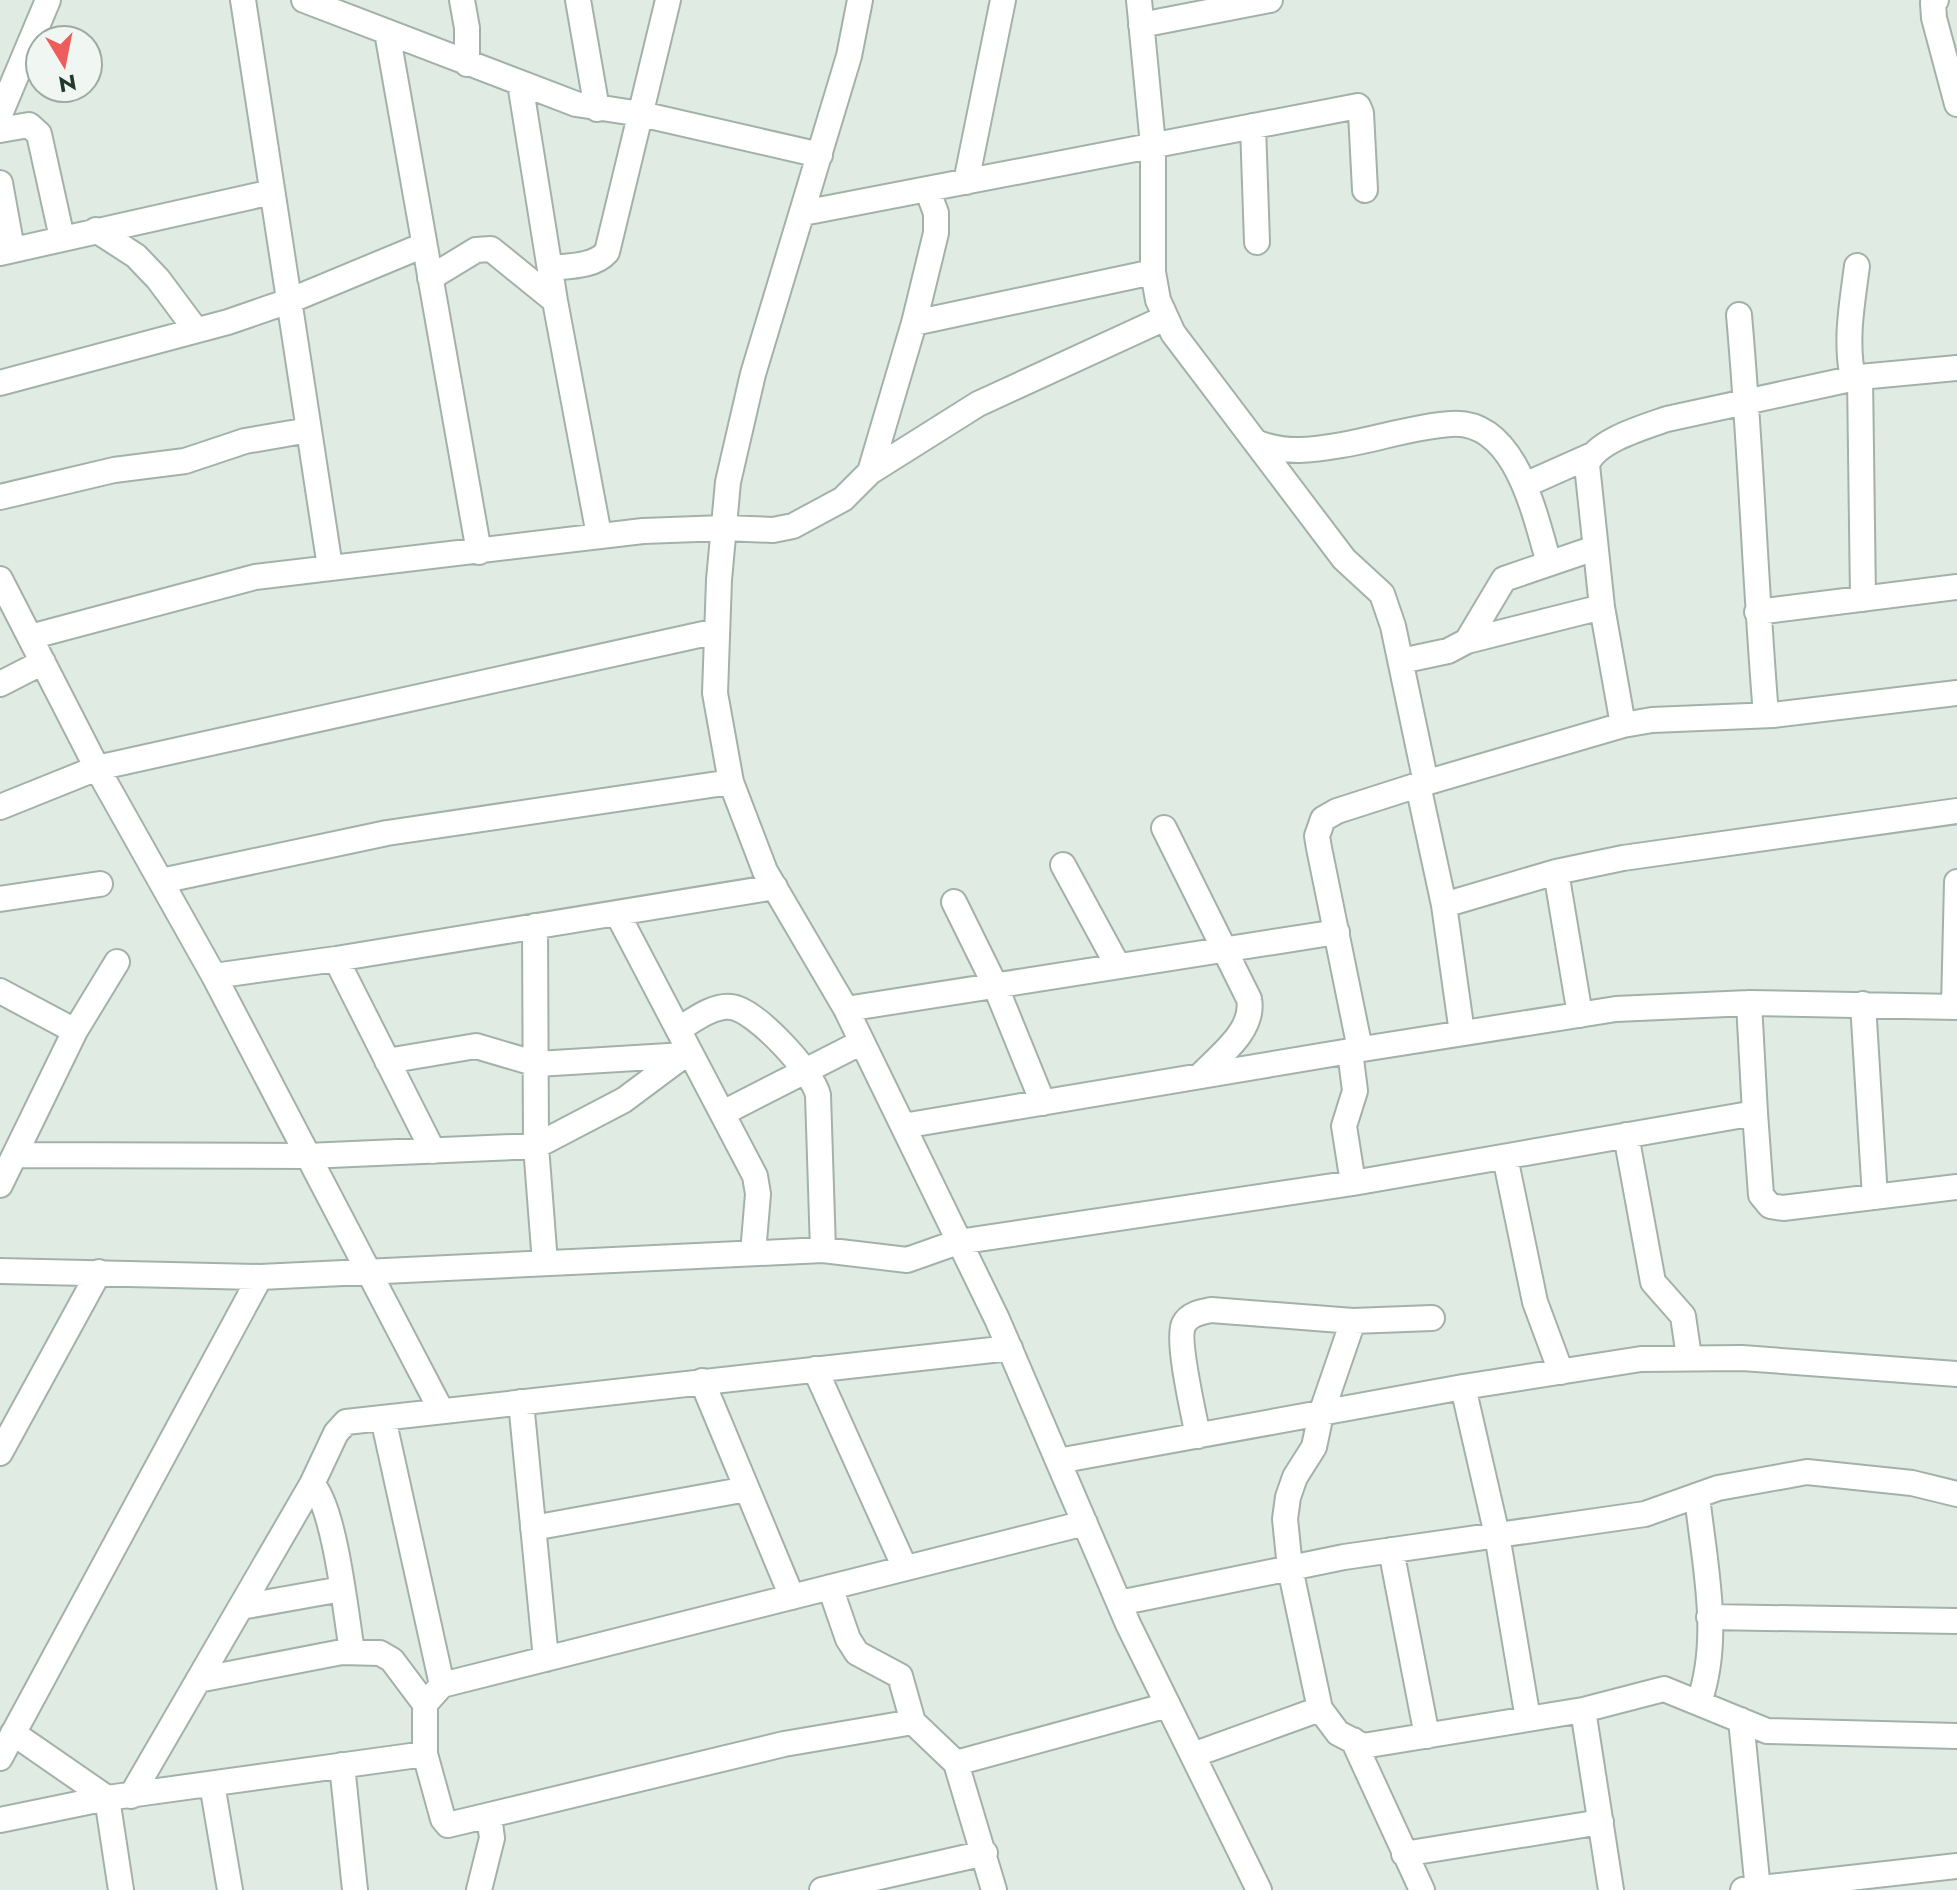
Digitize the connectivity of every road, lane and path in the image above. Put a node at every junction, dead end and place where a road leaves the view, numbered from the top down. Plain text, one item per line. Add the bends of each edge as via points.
1 (48, 0) edge
2 (243, 0) edge
3 (462, 0) edge
4 (578, 0) edge
5 (668, 0) edge
6 (860, 0) edge
7 (1003, 0) edge
8 (1139, 0) edge
9 (1270, 0) edge
10 (1936, 0) edge
11 (308, 1) edge
12 (1141, 25) junction
13 (387, 32) junction
14 (467, 64) junction
15 (520, 83) junction
16 (1957, 104) edge
17 (597, 109) junction
18 (0, 114) edge
19 (641, 114) junction
20 (1253, 126) junction
21 (0, 130) edge
22 (1153, 145) junction
23 (820, 155) junction
24 (966, 182) junction
25 (0, 183) edge
26 (927, 189) junction
27 (1365, 190) dead end
28 (272, 192) junction
29 (803, 213) junction
30 (96, 230) junction
31 (62, 238) junction
32 (1257, 242) dead end
33 (424, 245) junction
34 (6, 251) edge
35 (1857, 266) dead end
36 (550, 268) junction
37 (1153, 272) junction
38 (430, 278) junction
39 (289, 301) junction
40 (555, 301) junction
41 (1739, 315) dead end
42 (1165, 318) junction
43 (914, 323) junction
44 (196, 330) junction
45 (1957, 368) edge
46 (1857, 378) junction
47 (0, 383) edge
48 (1747, 403) junction
49 (309, 430) junction
50 (1258, 443) junction
51 (1590, 456) junction
52 (870, 472) junction
53 (1525, 485) junction
54 (0, 497) edge
55 (724, 528) junction
56 (599, 535) junction
57 (1595, 548) junction
58 (479, 552) junction
59 (1549, 563) junction
60 (330, 567) junction
61 (0, 579) edge
62 (1957, 587) edge
63 (1863, 599) junction
64 (1602, 607) junction
65 (1757, 612) junction
66 (717, 631) junction
67 (30, 637) junction
68 (1467, 641) junction
69 (1401, 661) junction
70 (43, 662) junction
71 (0, 684) edge
72 (1957, 693) edge
73 (1766, 715) junction
74 (1623, 725) junction
75 (97, 768) junction
76 (731, 782) junction
77 (1422, 784) junction
78 (0, 807) edge
79 (1957, 811) edge
80 (1164, 828) dead end
81 (1063, 865) dead end
82 (1556, 872) junction
83 (161, 881) junction
84 (1957, 882) edge
85 (100, 884) dead end
86 (775, 887) junction
87 (0, 899) edge
88 (954, 902) dead end
89 (1444, 905) junction
90 (617, 913) junction
91 (535, 926) junction
92 (1337, 932) junction
93 (1224, 950) junction
94 (336, 959) junction
95 (117, 962) dead end
96 (1118, 966) junction
97 (214, 976) junction
98 (995, 985) junction
99 (0, 991) edge
100 (1749, 1003) junction
101 (1863, 1004) junction
102 (1955, 1007) edge
103 (846, 1009) junction
104 (1580, 1015) junction
105 (679, 1029) junction
106 (75, 1031) junction
107 (1462, 1033) junction
108 (862, 1042) junction
109 (1355, 1050) junction
110 (688, 1055) junction
111 (387, 1061) junction
112 (537, 1064) junction
113 (806, 1070) junction
114 (1200, 1076) junction
115 (1043, 1103) junction
116 (723, 1113) junction
117 (1755, 1113) junction
118 (903, 1126) junction
119 (1626, 1135) junction
120 (536, 1146) junction
121 (433, 1151) junction
122 (16, 1155) junction
123 (307, 1156) junction
124 (1505, 1157) junction
125 (1353, 1183) junction
126 (0, 1185) edge
127 (1957, 1187) edge
128 (1875, 1197) junction
129 (958, 1242) junction
130 (823, 1250) junction
131 (753, 1253) junction
132 (545, 1263) junction
133 (0, 1271) edge
134 (99, 1272) junction
135 (370, 1272) junction
136 (260, 1277) junction
137 (1432, 1318) dead end
138 (1353, 1321) junction
139 (1010, 1348) junction
140 (1689, 1357) junction
141 (815, 1369) junction
142 (1561, 1372) junction
143 (1957, 1374) edge
144 (702, 1381) junction
145 (1463, 1387) junction
146 (521, 1402) junction
147 (441, 1410) junction
148 (1321, 1414) junction
149 (383, 1418) junction
150 (1198, 1436) junction
151 (0, 1453) edge
152 (1058, 1461) junction
153 (312, 1484) junction
154 (747, 1489) junction
155 (1957, 1494) edge
156 (1697, 1496) junction
157 (1085, 1523) junction
158 (533, 1528) junction
159 (1497, 1535) junction
160 (1391, 1550) junction
161 (905, 1568) junction
162 (1290, 1568) junction
163 (830, 1587) junction
164 (342, 1589) junction
165 (792, 1597) junction
166 (1119, 1603) junction
167 (241, 1607) junction
168 (1709, 1617) junction
169 (1957, 1621) edge
170 (352, 1651) junction
171 (546, 1659) junction
172 (198, 1680) junction
173 (442, 1685) junction
174 (1699, 1702) junction
175 (425, 1704) junction
176 (1168, 1705) junction
177 (1320, 1709) junction
178 (1583, 1710) junction
179 (1528, 1719) junction
180 (1741, 1720) junction
181 (913, 1722) junction
182 (13, 1733) junction
183 (1427, 1736) junction
184 (1957, 1736) edge
185 (1353, 1740) junction
186 (425, 1754) junction
187 (1193, 1755) junction
188 (0, 1758) edge
189 (956, 1763) junction
190 (342, 1765) junction
191 (212, 1784) junction
192 (119, 1797) junction
193 (489, 1816) junction
194 (0, 1820) edge
195 (1601, 1822) junction
196 (985, 1853) junction
197 (1404, 1854) junction
198 (1957, 1866) edge
199 (1753, 1889) edge
200 (121, 1890) edge
201 (230, 1890) edge
202 (355, 1890) edge
203 (479, 1890) edge
204 (822, 1890) edge
205 (994, 1890) edge
206 (1259, 1890) edge
207 (1422, 1890) edge
208 (1611, 1890) edge

1 - 18 street
2 - 28 street
3 - 14 street
4 - 17 street
5 - 19 street
6 - 23 street
7 - 24 street
8 - 12 street
9 - 12 street
10 - 16 street via 1934,18
11 - 13 street
12 - 22 street
13 - 14 street
13 - 33 street
14 - 15 street
15 - 17 street
15 - 36 street
17 - 19 street
19 - 23 street
19 - 36 street via 607,252 589,263
20 - 22 street
20 - 27 street via 1358,106
20 - 32 street
21 - 31 street via 29,125 39,134
22 - 24 street
22 - 37 street
23 - 29 street
24 - 26 street
25 - 34 street
26 - 29 street
26 - 43 street via 937,223
28 - 30 street
28 - 39 street
29 - 55 street via 753,374 728,482
30 - 31 street
30 - 44 street via 136,256
31 - 34 street
33 - 38 street
33 - 39 street
35 - 46 street via 1849,342
36 - 40 street
37 - 42 street
37 - 43 street
38 - 40 street via 476,250 491,249
38 - 58 street
39 - 44 street
39 - 49 street
40 - 56 street
41 - 48 street
42 - 50 street
42 - 52 street via 978,404
43 - 52 street
44 - 47 street
45 - 46 street
46 - 48 street
46 - 63 street
48 - 51 street via 1667,419
48 - 65 street
49 - 54 street via 245,441 185,461 114,470
49 - 60 street
50 - 53 street via 1312,450 1452,423 1467,425 1493,439
50 - 69 street via 1344,559 1382,594
51 - 53 street
51 - 57 street
52 - 55 street via 843,499 793,526
53 - 59 street
55 - 56 street
55 - 66 street
56 - 58 street
57 - 59 street
57 - 64 street
58 - 60 street
59 - 68 street via 1504,579
60 - 67 street via 220,584
61 - 67 street
62 - 63 street
63 - 65 street
64 - 68 street
64 - 74 street
65 - 73 street
66 - 75 street
66 - 76 street via 715,693
67 - 70 street
68 - 69 street via 1448,651
69 - 77 street
70 - 71 street
70 - 75 street
72 - 73 street
73 - 74 street
74 - 77 street
75 - 78 street
75 - 83 street
76 - 83 street via 387,833
76 - 86 street
77 - 89 street
77 - 92 street via 1337,811 1318,826
79 - 82 street
80 - 93 street
81 - 96 street
82 - 89 street
82 - 104 street
83 - 97 street
84 - 102 street
85 - 87 street
86 - 90 street
86 - 103 street
88 - 98 street
89 - 107 street
90 - 91 street
90 - 105 street
91 - 94 street
91 - 112 street
92 - 93 street
92 - 109 street
93 - 96 street
93 - 114 street via 1249,999 1249,1017
94 - 97 street
94 - 111 street
95 - 106 street
96 - 98 street
97 - 123 street
98 - 103 street
98 - 115 street
99 - 106 street
100 - 101 street
100 - 104 street
100 - 117 street
101 - 102 street
101 - 128 street
103 - 108 street
104 - 107 street
105 - 110 street
105 - 113 street via 710,1011 728,1006 742,1010
106 - 122 street
107 - 109 street
108 - 113 street
108 - 118 street
109 - 114 street
109 - 125 street via 1355,1091 1344,1126
110 - 112 street
110 - 116 street
110 - 120 street via 624,1100
111 - 112 street via 476,1046
111 - 121 street
112 - 120 street
113 - 116 street
113 - 130 street via 818,1095
114 - 115 street
115 - 118 street
116 - 131 street via 755,1176
117 - 119 street
117 - 128 street via 1761,1195 1770,1206
118 - 129 street
119 - 124 street
119 - 140 street via 1653,1282 1683,1316
120 - 121 street
120 - 132 street
121 - 123 street
122 - 123 street
122 - 126 street
123 - 135 street
124 - 125 street
124 - 142 street via 1535,1302
125 - 129 street
127 - 128 street
129 - 130 street via 907,1260
129 - 139 street
130 - 131 street
131 - 132 street
132 - 135 street
133 - 134 street
134 - 136 street
134 - 151 street
135 - 136 street
135 - 147 street
136 - 182 street
137 - 138 street
138 - 148 street
138 - 150 street via 1211,1310 1191,1316 1184,1323 1181,1342
139 - 141 street
139 - 152 street
140 - 142 street
140 - 143 street
141 - 144 street
141 - 161 street
142 - 145 street
144 - 146 street
144 - 154 street
145 - 148 street
145 - 159 street
146 - 147 street
146 - 158 street
147 - 149 street
148 - 150 street
148 - 162 street via 1314,1447 1288,1497
149 - 153 street via 343,1424
149 - 173 street
150 - 152 street
152 - 157 street
153 - 164 street via 323,1502
153 - 167 street
154 - 158 street
154 - 165 street
155 - 156 street via 1912,1483 1807,1472
156 - 159 street via 1645,1514
156 - 168 street
157 - 161 street
157 - 166 street
158 - 171 street
159 - 160 street
159 - 179 street
160 - 162 street
160 - 183 street
161 - 163 street
162 - 166 street
162 - 177 street
163 - 165 street
163 - 181 street via 857,1653 900,1676
164 - 167 street
164 - 170 street
165 - 171 street
166 - 176 street
167 - 172 street
168 - 169 street
168 - 174 street via 1709,1658
170 - 172 street
170 - 175 street via 380,1653 392,1660
171 - 173 street
172 - 192 street
173 - 175 street
174 - 178 street via 1664,1689
174 - 180 street
175 - 186 street
176 - 187 street
176 - 189 street
177 - 185 street via 1338,1733
177 - 187 street
178 - 179 street
178 - 195 street
179 - 183 street
180 - 184 street via 1767,1731
180 - 199 street
181 - 189 street
181 - 193 street via 784,1744
182 - 188 street
182 - 192 street
183 - 185 street via 1363,1746
185 - 197 street
186 - 190 street
186 - 193 street via 445,1824
187 - 206 street
189 - 196 street
190 - 191 street
190 - 202 street
191 - 192 street
191 - 201 street
192 - 194 street
192 - 200 street
193 - 203 street via 492,1838
195 - 197 street
195 - 208 street
196 - 204 street
196 - 205 street
197 - 207 street
198 - 199 street

